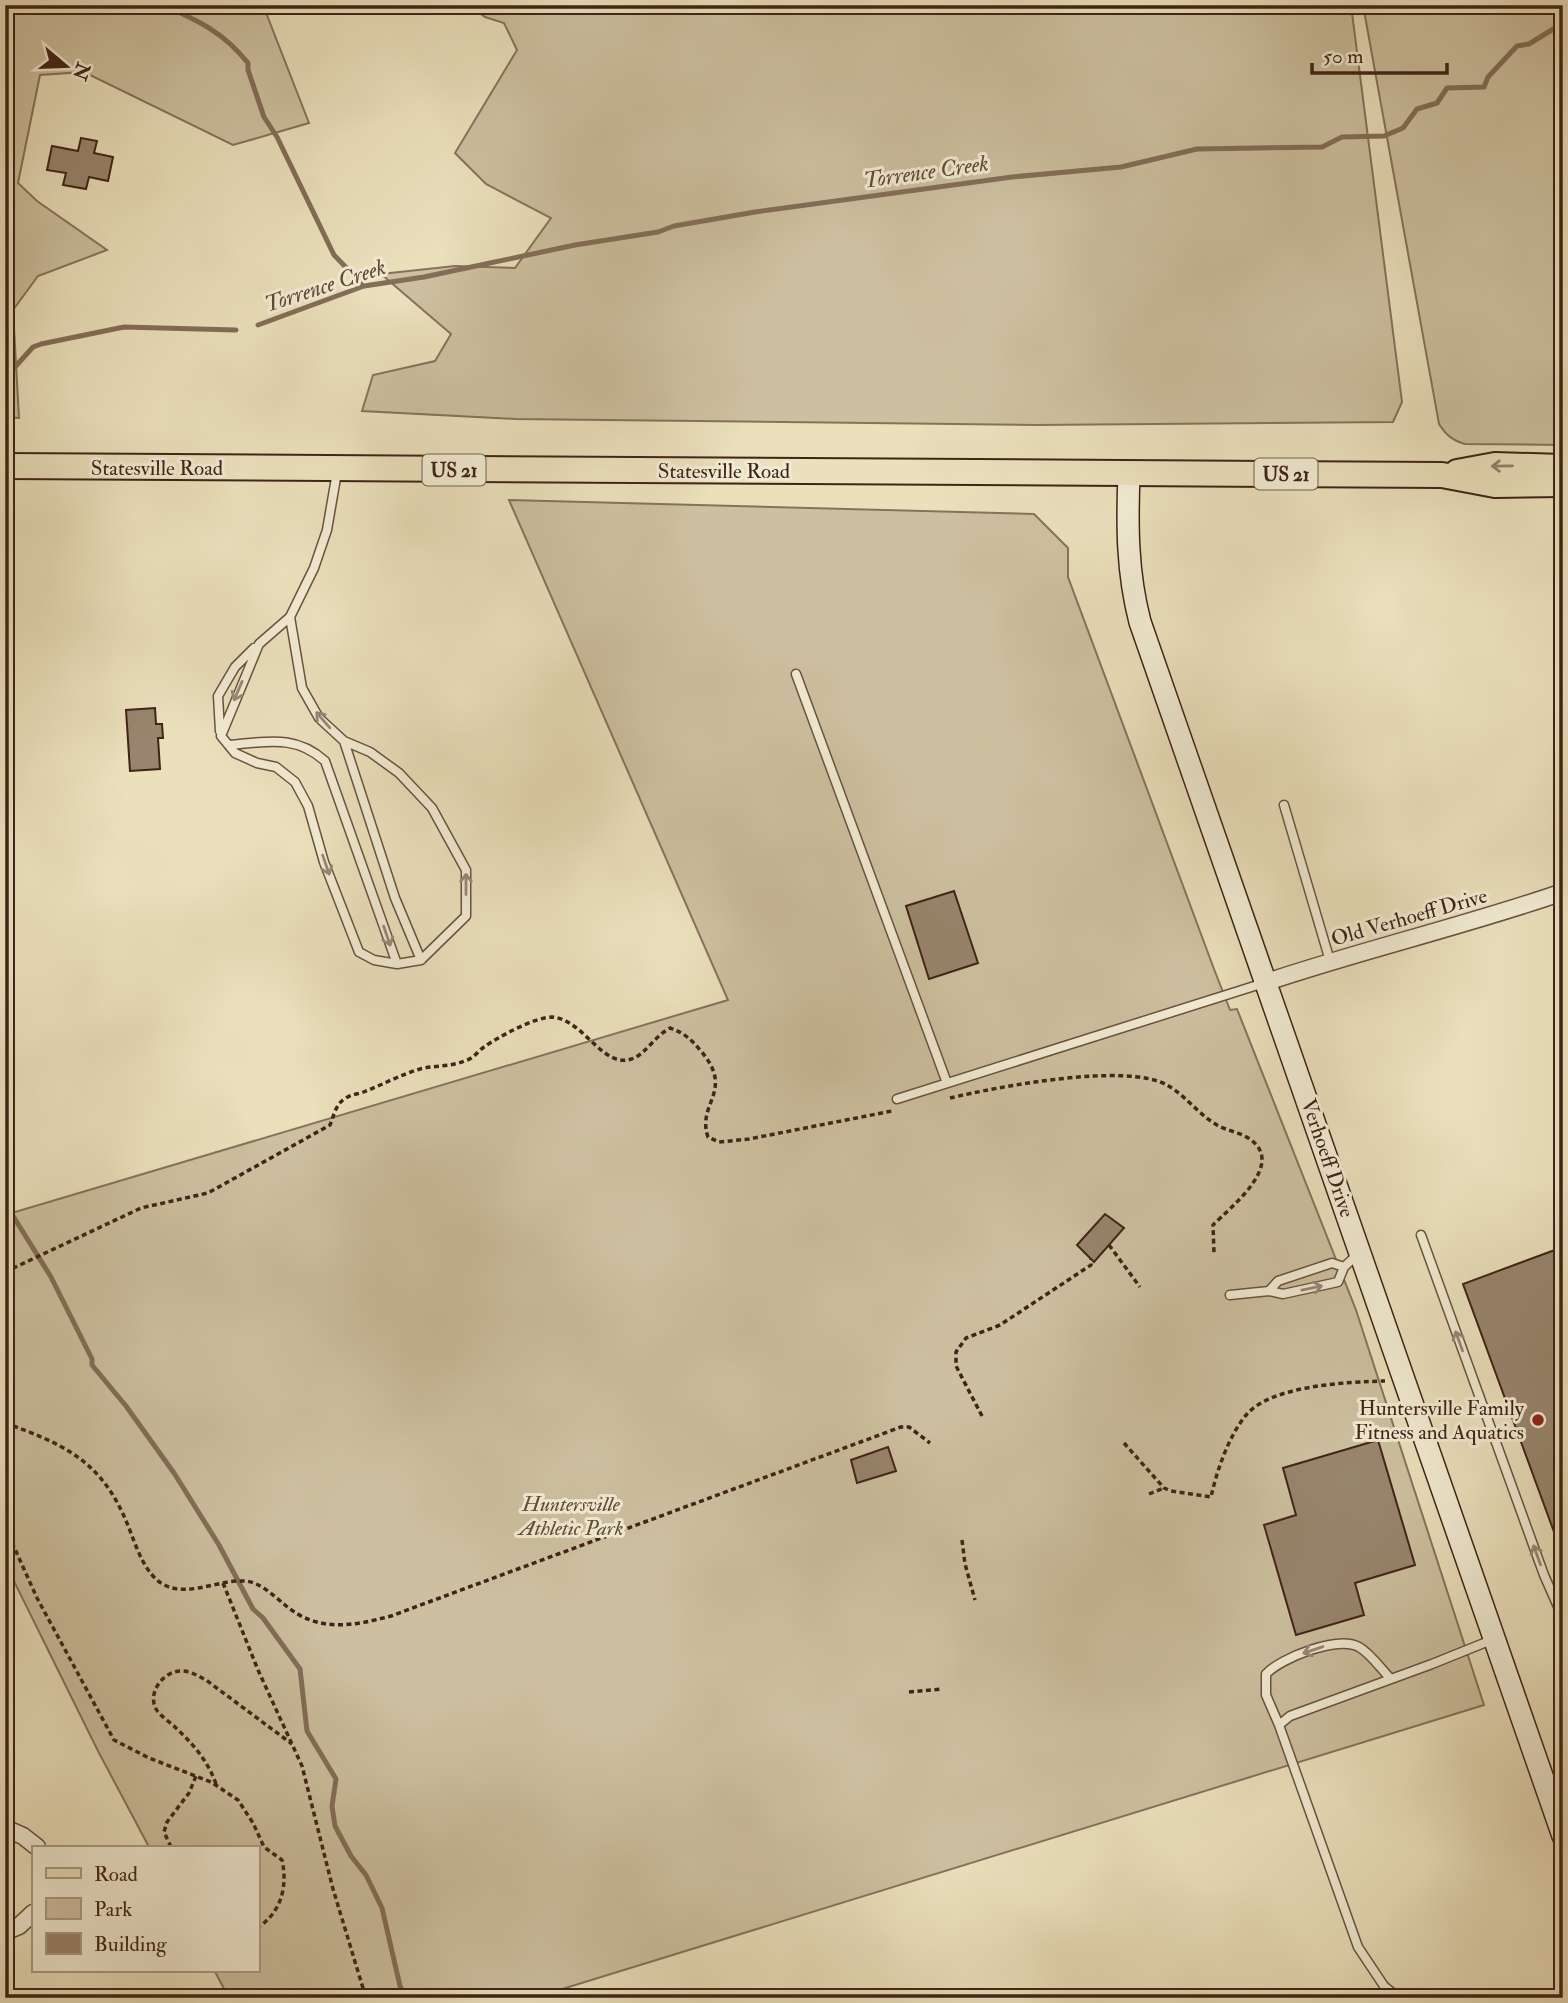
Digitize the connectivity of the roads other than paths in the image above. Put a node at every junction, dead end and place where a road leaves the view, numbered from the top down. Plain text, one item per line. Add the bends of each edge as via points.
1 (5, 466) edge
2 (1563, 467) edge
3 (338, 469) junction
4 (1129, 474) junction
5 (1442, 475) junction
6 (1563, 484) edge
7 (290, 617) junction
8 (258, 644) junction
9 (796, 674) dead end
10 (220, 736) junction
11 (344, 741) junction
12 (229, 745) junction
13 (1284, 805) dead end
14 (1563, 892) edge
15 (421, 960) junction
16 (1329, 961) junction
17 (397, 964) junction
18 (1267, 982) junction
19 (947, 1083) junction
20 (897, 1098) dead end
21 (1421, 1235) dead end
22 (1360, 1252) junction
23 (1344, 1267) junction
24 (1269, 1292) junction
25 (1230, 1295) dead end
26 (1563, 1618) edge
27 (1493, 1639) junction
28 (1391, 1679) junction
29 (1279, 1725) junction
30 (5, 1828) edge
31 (1563, 1836) edge
32 (36, 1846) edge
33 (32, 1914) edge
34 (5, 1931) edge
35 (1399, 1998) edge

1 - 3 main road, Statesville Road / US 21
2 -> 5 main road, Statesville Road / US 21 via 1495,465
3 - 4 main road, Statesville Road / US 21
3 - 7 lane via 327,530
4 - 5 main road, Statesville Road / US 21
4 - 18 street, Verhoeff Drive via 1128,551 1140,622
5 - 6 main road, Statesville Road / US 21 via 1495,485
7 - 8 lane
11 -> 7 lane via 319,718 302,688
8 -> 10 lane
8 - 10 lane via 235,667 218,696
9 - 19 lane
10 - 12 lane
11 - 15 lane via 395,898
15 -> 11 lane via 466,916 466,870 432,808 399,773 370,752
12 -> 17 lane via 235,753 276,767 295,782 308,806 359,952
12 -> 17 lane via 280,740 316,752 325,761
13 - 16 lane
14 - 16 street, Old Verhoeff Drive
15 - 17 lane
16 - 18 street, Old Verhoeff Drive
18 - 19 lane
18 - 22 street, Verhoeff Drive
19 - 20 lane
26 -> 21 lane
22 - 23 lane
22 - 27 street, Verhoeff Drive
23 - 24 lane via 1332,1263 1278,1281
24 -> 23 lane via 1283,1294 1338,1282
24 - 25 lane
27 - 28 lane
27 - 31 street, Verhoeff Drive
28 - 29 lane via 1290,1716
28 -> 29 lane via 1359,1647 1340,1642 1275,1665 1266,1674 1266,1695
29 - 35 lane via 1358,1947 1384,1986
30 - 32 street
33 - 34 street

